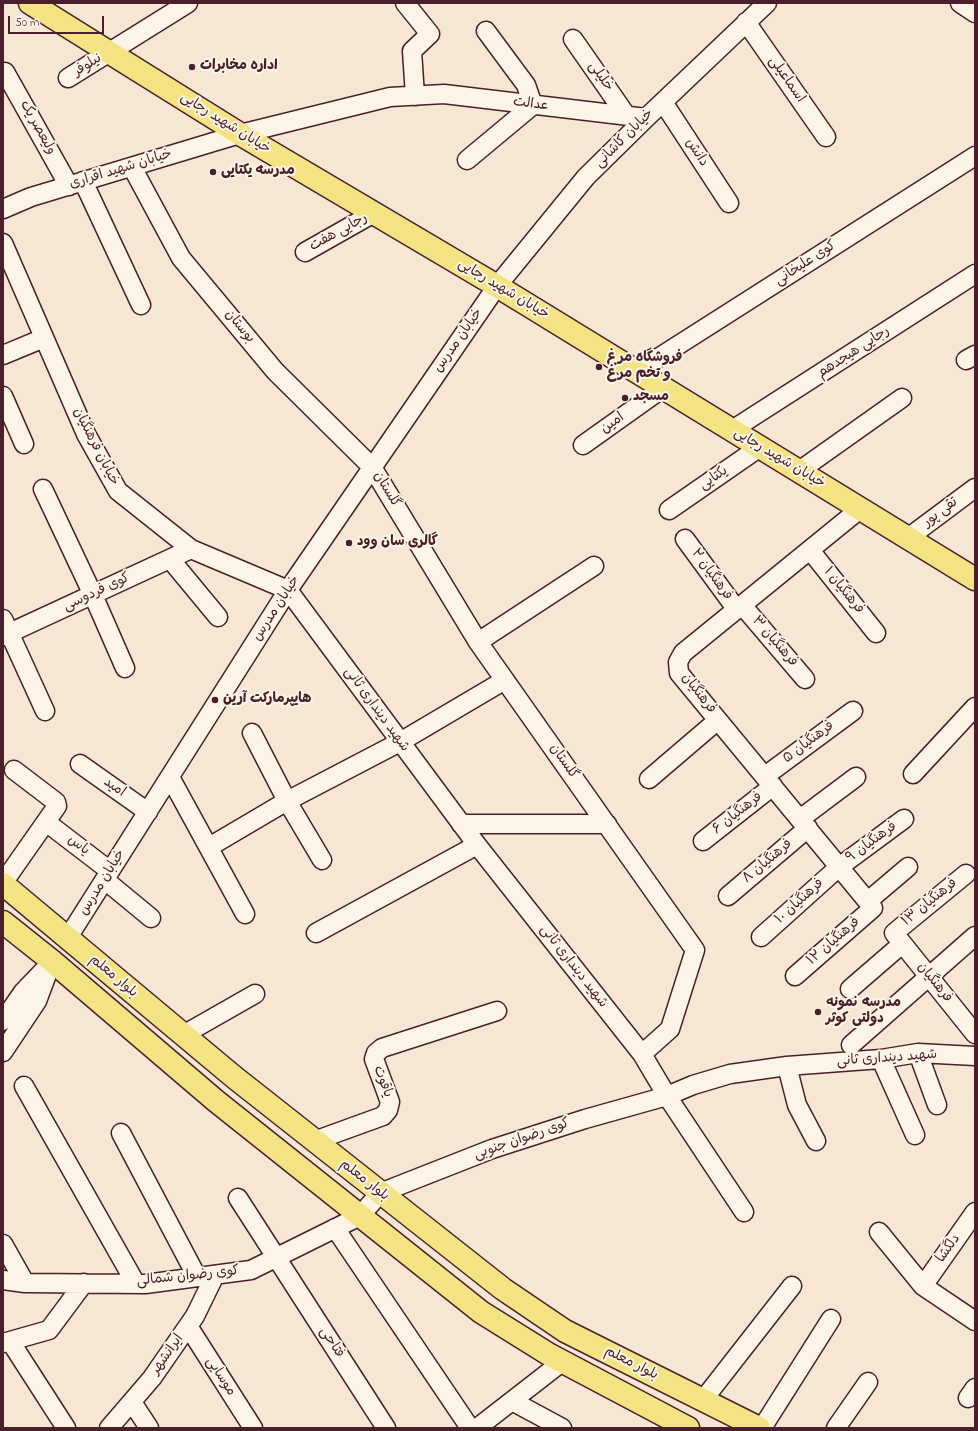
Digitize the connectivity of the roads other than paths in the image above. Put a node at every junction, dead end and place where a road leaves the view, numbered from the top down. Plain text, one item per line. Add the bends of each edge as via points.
1 (30, 3) edge
2 (188, 3) edge
3 (405, 3) edge
4 (767, 3) edge
5 (960, 3) edge
6 (975, 13) edge
7 (746, 22) junction
8 (486, 31) dead end
9 (573, 39) dead end
10 (109, 53) junction
11 (3, 73) edge
12 (68, 78) dead end
13 (415, 96) junction
14 (662, 102) junction
15 (533, 105) junction
16 (626, 115) junction
17 (646, 118) junction
18 (240, 134) junction
19 (826, 137) dead end
20 (975, 156) edge
21 (467, 160) dead end
22 (132, 167) junction
23 (76, 184) junction
24 (729, 203) dead end
25 (3, 209) edge
26 (374, 213) junction
27 (3, 243) edge
28 (305, 252) dead end
29 (975, 274) edge
30 (497, 286) junction
31 (141, 305) dead end
32 (44, 338) junction
33 (3, 355) edge
34 (636, 372) junction
35 (662, 388) junction
36 (3, 396) edge
37 (902, 398) dead end
38 (732, 430) junction
39 (24, 444) dead end
40 (584, 445) dead end
41 (760, 448) junction
42 (372, 467) junction
43 (799, 471) junction
44 (975, 488) edge
45 (43, 489) dead end
46 (860, 509) junction
47 (668, 510) dead end
48 (908, 538) junction
49 (685, 539) dead end
50 (191, 549) junction
51 (810, 550) junction
52 (170, 559) junction
53 (594, 566) dead end
54 (975, 579) edge
55 (288, 590) junction
56 (93, 595) junction
57 (739, 608) junction
58 (218, 617) dead end
59 (5, 630) edge
60 (876, 633) dead end
61 (478, 642) junction
62 (125, 668) dead end
63 (805, 679) dead end
64 (505, 680) junction
65 (975, 707) edge
66 (45, 711) dead end
67 (853, 711) dead end
68 (718, 720) junction
69 (252, 733) dead end
70 (400, 742) junction
71 (80, 764) dead end
72 (14, 770) dead end
73 (914, 774) dead end
74 (170, 777) junction
75 (856, 777) dead end
76 (649, 779) dead end
77 (769, 781) junction
78 (287, 801) junction
79 (148, 812) junction
80 (904, 820) dead end
81 (46, 822) junction
82 (461, 824) junction
83 (606, 824) junction
84 (804, 824) junction
85 (703, 841) dead end
86 (477, 845) junction
87 (208, 846) junction
88 (322, 860) dead end
89 (839, 867) junction
90 (908, 867) dead end
91 (966, 874) dead end
92 (107, 876) junction
93 (5, 877) edge
94 (728, 896) dead end
95 (870, 904) junction
96 (245, 914) dead end
97 (151, 918) dead end
98 (3, 922) edge
99 (316, 933) dead end
100 (975, 936) edge
101 (761, 937) dead end
102 (67, 939) junction
103 (898, 939) junction
104 (52, 961) junction
105 (795, 976) dead end
106 (928, 976) junction
107 (850, 989) dead end
108 (255, 994) dead end
109 (497, 1011) dead end
110 (969, 1015) edge
111 (3, 1021) edge
112 (975, 1034) edge
113 (182, 1035) junction
114 (851, 1045) dead end
115 (3, 1052) edge
116 (918, 1053) junction
117 (642, 1054) junction
118 (975, 1056) edge
119 (881, 1059) junction
120 (787, 1066) junction
121 (24, 1086) dead end
122 (667, 1096) junction
123 (937, 1105) dead end
124 (121, 1133) dead end
125 (915, 1135) dead end
126 (314, 1141) junction
127 (816, 1141) dead end
128 (380, 1193) junction
129 (238, 1198) dead end
130 (744, 1212) dead end
131 (975, 1212) edge
132 (360, 1216) junction
133 (335, 1228) junction
134 (879, 1232) dead end
135 (3, 1244) edge
136 (275, 1258) junction
137 (215, 1275) junction
138 (197, 1277) junction
139 (3, 1280) edge
140 (25, 1283) junction
141 (84, 1283) junction
142 (136, 1284) junction
143 (792, 1286) dead end
144 (923, 1286) junction
145 (831, 1319) dead end
146 (975, 1321) edge
147 (188, 1326) junction
148 (6, 1342) edge
149 (562, 1362) junction
150 (868, 1382) dead end
151 (703, 1400) junction
152 (512, 1401) junction
153 (132, 1402) junction
154 (66, 1428) edge
155 (109, 1428) edge
156 (149, 1428) edge
157 (253, 1428) edge
158 (386, 1428) edge
159 (470, 1428) edge
160 (476, 1428) edge
161 (562, 1428) edge
162 (688, 1428) edge
163 (760, 1428) edge
164 (836, 1428) edge

1 - 10 main road, خیابان شهید رجایی
2 - 10 street, نیلوفر
3 - 13 street via 430,34 412,51
4 - 7 street, خیابان کاشانی
5 - 6 street
7 - 14 street, خیابان کاشانی
7 - 19 street, اسماعیلی
8 - 15 street via 526,85
9 - 16 street, خلیلی
10 - 12 street, نیلوفر
10 - 18 main road, خیابان شهید رجایی
11 - 23 street, ولیعصر یک via 5,72
13 - 15 street, عدالت via 444,94
13 - 18 street, عدالت via 390,97
14 - 17 street, خیابان کاشانی
14 - 24 street, دانش
15 - 16 street, عدالت
15 - 21 street
16 - 17 street, عدالت
17 - 30 street, خیابان کاشانی via 586,177
18 - 22 street, خیابان شهید اقراری
18 - 26 main road, خیابان شهید رجایی
20 - 34 street, کوی علیخانی
22 - 23 street, خیابان شهید اقراری
22 - 42 street, بوستان via 181,258 275,371
23 - 25 street, خیابان شهید اقراری
23 - 31 street
26 - 28 street, رجایی هفت
26 - 30 main road, خیابان شهید رجایی
27 - 32 street, خیابان فرهنگیان
29 - 38 street, رجایی هیجدهم
30 - 34 main road, خیابان شهید رجایی
30 - 42 street, خیابان مدرس
32 - 33 street
32 - 50 street, خیابان فرهنگیان via 86,434 118,491
34 - 35 main road, خیابان شهید رجایی
35 - 38 main road, خیابان شهید رجایی
35 - 40 street, امین
36 - 39 street
37 - 43 street
38 - 41 main road, خیابان شهید رجایی
41 - 43 main road, خیابان شهید رجایی
41 - 47 street, یکتایی
42 - 55 street, خیابان مدرس
42 - 61 street, گلستان
43 - 46 main road, خیابان شهید رجایی
44 - 48 street, تقی پور
45 - 56 street
46 - 48 main road, خیابان شهید رجایی
46 - 51 street, فرهنگیان
48 - 54 main road, خیابان شهید رجایی
49 - 57 street, فرهنگیان ۲
50 - 52 street, کوی فردوسی
50 - 55 street, خیابان فرهنگیان
51 - 57 street, فرهنگیان
51 - 60 street, فرهنگیان ۱
52 - 56 street, کوی فردوسی
52 - 58 street
53 - 61 street
55 - 70 street, شهید دینداری ثانی
55 - 74 street, خیابان مدرس
56 - 59 street, کوی فردوسی
56 - 62 street
57 - 63 street, فرهنگیان ۳
57 - 68 street, فرهنگیان via 683,653 678,662 679,673
59 - 66 street
61 - 64 street, گلستان
64 - 70 street
64 - 83 street, گلستان
65 - 73 street
67 - 77 street, فرهنگیان ۵
68 - 76 street
68 - 77 street, فرهنگیان
69 - 78 street
70 - 78 street
70 - 82 street, شهید دینداری ثانی
71 - 79 street, امید
72 - 81 street via 58,804
74 - 79 street, خیابان مدرس
74 - 87 street
75 - 84 street, فرهنگیان ۸
77 - 84 street, فرهنگیان
77 - 85 street, فرهنگیان ۶
78 - 87 street
78 - 88 street
79 - 92 street, خیابان مدرس
80 - 89 street, فرهنگیان ۹
81 - 92 street, یاس
81 - 93 street
82 - 83 street
82 - 86 street, شهید دینداری ثانی
83 - 117 street, گلستان via 695,950 670,1029
84 - 89 street, فرهنگیان
84 - 94 street, فرهنگیان ۸
86 - 99 street
86 - 117 street, شهید دینداری ثانی
87 - 96 street
89 - 95 street, فرهنگیان
89 - 101 street, فرهنگیان ۱۰
90 - 95 street, فرهنگیان ۱۲
91 - 103 street, فرهنگیان ۱۳
92 - 97 street, یاس
92 - 102 street, خیابان مدرس
93 - 102 main road, بلوار معلم
95 - 105 street, فرهنگیان ۱۲
98 - 104 main road, بلوار معلم
100 - 106 street
102 - 104 main road
102 - 113 main road, بلوار معلم
103 - 106 street, فرهنگیان
103 - 107 street, فرهنگیان ۱۳
104 - 111 street via 22,992
104 - 115 street via 38,1002
104 - 132 main road, بلوار معلم via 216,1101
106 - 110 street, فرهنگیان
106 - 114 street
108 - 113 street
109 - 126 street, یاقوت via 382,1048 374,1059 390,1102 388,1110 383,1116
110 - 112 street, فرهنگیان
113 - 126 main road, بلوار معلم
116 - 118 street, شهید دینداری ثانی
116 - 119 street, شهید دینداری ثانی
116 - 123 street
117 - 122 street, شهید دینداری ثانی
119 - 120 street, شهید دینداری ثانی
119 - 125 street
120 - 122 street, شهید دینداری ثانی via 730,1074
120 - 127 street via 797,1105
121 - 142 street
122 - 128 street, کوی رضوان جنوبی via 492,1149
122 - 130 street
124 - 138 street
126 - 128 main road, بلوار معلم
128 - 132 street
128 - 151 main road, بلوار معلم via 503,1289 565,1331
129 - 136 street, فتاحی
131 - 144 street, دلگشا
132 - 133 street, کوی رضوان شمالی
132 - 149 main road, بلوار معلم via 481,1312
133 - 136 street, کوی رضوان شمالی
133 - 159 street
134 - 144 street
135 - 140 street
136 - 137 street, کوی رضوان شمالی via 251,1270
136 - 158 street, فتاحی
137 - 138 street, کوی رضوان شمالی
137 - 147 street, ایرانشهر
138 - 142 street, کوی رضوان شمالی
139 - 140 street, کوی رضوان شمالی
140 - 141 street, کوی رضوان شمالی
141 - 142 street, کوی رضوان شمالی
141 - 148 street via 49,1330
143 - 151 street
144 - 146 street
145 - 163 street
147 - 153 street, ایرانشهر
147 - 157 street, موسایی
148 - 154 street
149 - 152 street
149 - 162 main road, بلوار معلم
150 - 164 street
151 - 163 main road, بلوار معلم
152 - 160 street
152 - 161 street
153 - 155 street, ایرانشهر
153 - 156 street

